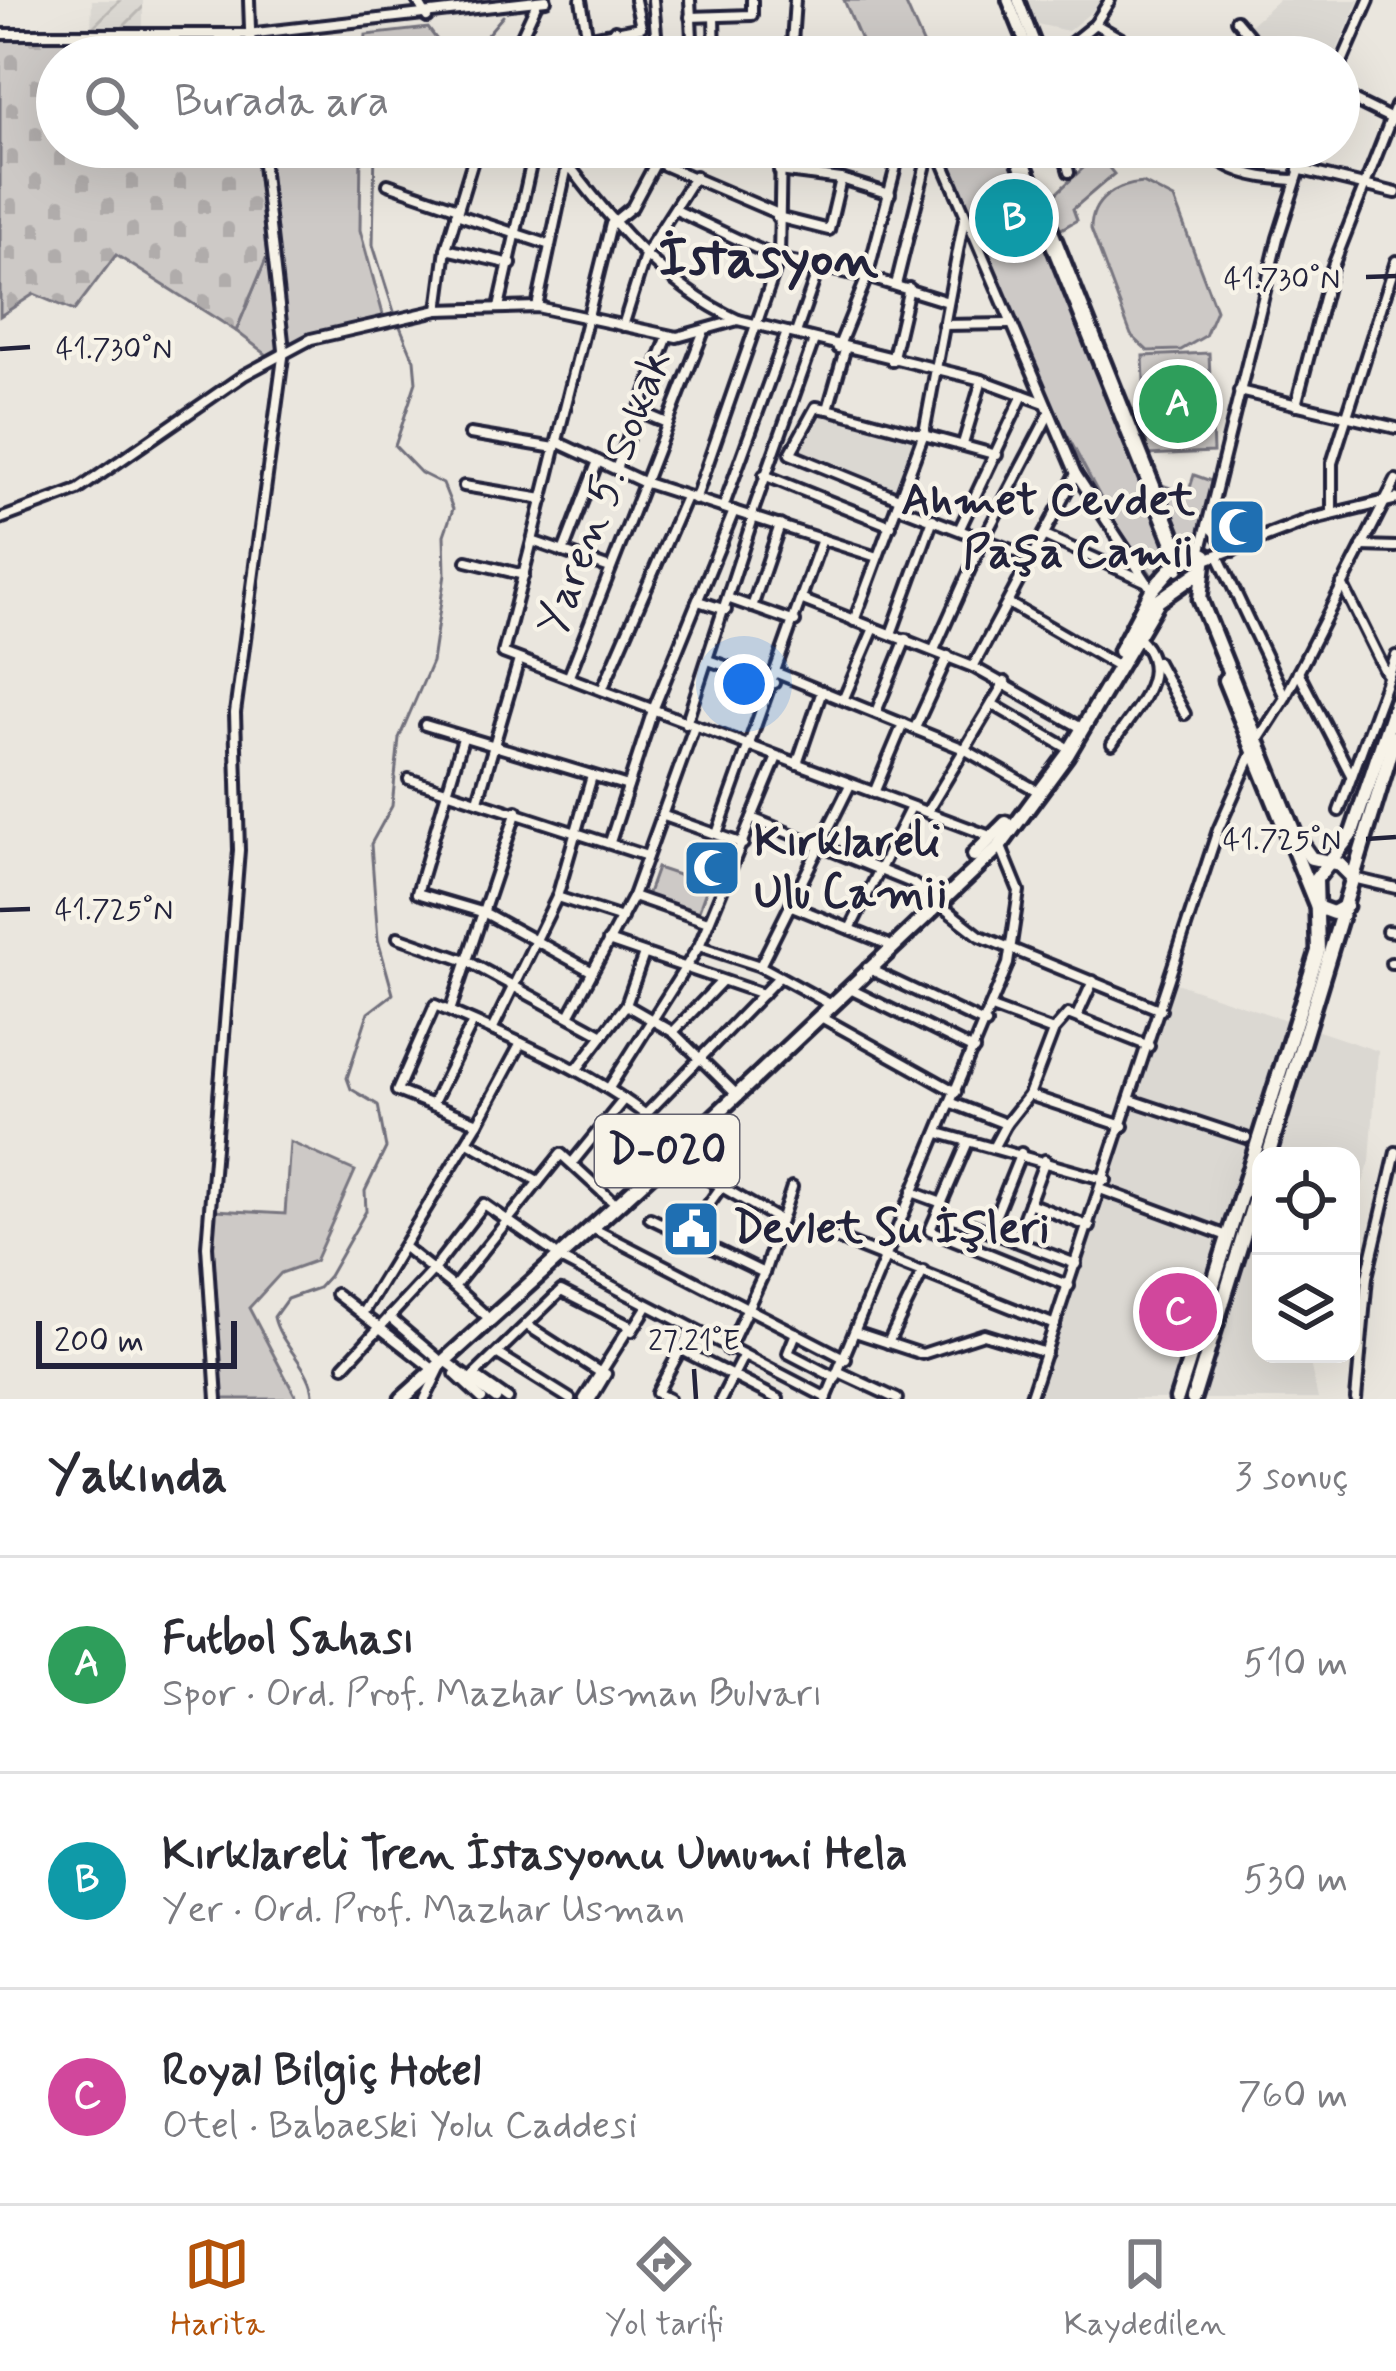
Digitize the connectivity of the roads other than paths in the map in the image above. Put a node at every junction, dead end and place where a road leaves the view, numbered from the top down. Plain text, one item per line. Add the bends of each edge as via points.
1 (249, 0) edge
2 (417, 0) edge
3 (427, 0) edge
4 (581, 0) edge
5 (635, 0) edge
6 (652, 0) edge
7 (690, 0) edge
8 (752, 0) edge
9 (795, 0) edge
10 (1008, 0) edge
11 (1018, 0) edge
12 (1110, 0) edge
13 (1369, 0) edge
14 (541, 2) edge
15 (714, 16) junction
16 (428, 17) junction
17 (690, 17) junction
18 (1236, 20) dead end
19 (1095, 24) junction
20 (615, 30) junction
21 (0, 34) edge
22 (247, 34) junction
23 (589, 35) junction
24 (523, 36) edge
25 (585, 36) edge
26 (616, 36) edge
27 (656, 36) edge
28 (691, 36) edge
29 (714, 36) edge
30 (792, 36) edge
31 (1023, 36) edge
32 (1032, 36) edge
33 (1080, 36) edge
34 (1116, 36) edge
35 (1249, 36) edge
36 (1353, 36) edge
37 (1360, 103) edge
38 (1396, 106) edge
39 (1394, 119) edge
40 (263, 168) edge
41 (470, 168) edge
42 (531, 168) edge
43 (566, 168) edge
44 (570, 168) edge
45 (656, 168) edge
46 (671, 168) edge
47 (779, 168) edge
48 (896, 168) edge
49 (923, 168) edge
50 (946, 168) edge
51 (1022, 168) edge
52 (1024, 168) edge
53 (1068, 168) edge
54 (1225, 168) edge
55 (1298, 169) joint
56 (779, 172) junction
57 (1069, 172) dead end
58 (695, 176) junction
59 (841, 179) junction
60 (1294, 180) junction
61 (388, 184) dead end
62 (1366, 187) junction
63 (1396, 193) edge
64 (890, 194) junction
65 (676, 210) junction
66 (457, 211) junction
67 (965, 214) junction
68 (776, 215) junction
69 (611, 224) junction
70 (518, 233) junction
71 (550, 245) junction
72 (446, 249) junction
73 (646, 253) junction
74 (778, 259) junction
75 (1396, 261) edge
76 (511, 264) junction
77 (819, 267) junction
78 (867, 277) junction
79 (896, 285) junction
80 (909, 288) junction
81 (948, 302) junction
82 (500, 307) junction
83 (537, 308) junction
84 (438, 310) junction
85 (587, 317) junction
86 (738, 320) junction
87 (1010, 324) junction
88 (756, 325) junction
89 (944, 325) junction
90 (623, 326) junction
91 (703, 333) junction
92 (791, 333) junction
93 (668, 336) junction
94 (814, 340) junction
95 (842, 349) junction
96 (284, 350) junction
97 (892, 361) junction
98 (934, 370) junction
99 (982, 380) junction
100 (1239, 391) junction
101 (1023, 395) junction
102 (1296, 405) junction
103 (1048, 408) junction
104 (828, 409) junction
105 (638, 411) junction
106 (1347, 416) junction
107 (667, 424) junction
108 (1396, 428) edge
109 (924, 433) junction
110 (470, 434) dead end
111 (963, 444) junction
112 (556, 445) junction
113 (997, 455) junction
114 (598, 461) junction
115 (616, 469) junction
116 (1076, 474) junction
117 (764, 475) junction
118 (1396, 480) edge
119 (644, 482) junction
120 (464, 486) dead end
121 (690, 498) junction
122 (543, 499) junction
123 (1390, 501) edge
124 (901, 503) junction
125 (723, 508) junction
126 (734, 511) junction
127 (1332, 513) junction
128 (752, 518) junction
129 (0, 519) edge
130 (933, 519) junction
131 (780, 525) junction
132 (891, 526) junction
133 (1210, 526) junction
134 (960, 528) junction
135 (1045, 536) junction
136 (984, 538) junction
137 (822, 539) junction
138 (532, 541) junction
139 (1362, 546) junction
140 (1396, 548) edge
141 (563, 552) junction
142 (1235, 552) junction
143 (877, 557) junction
144 (1032, 558) junction
145 (1198, 558) junction
146 (467, 561) dead end
147 (610, 568) junction
148 (524, 575) junction
149 (1182, 583) junction
150 (1342, 584) junction
151 (1149, 586) junction
152 (803, 600) junction
153 (698, 601) junction
154 (1008, 603) junction
155 (728, 605) junction
156 (752, 607) junction
157 (854, 621) junction
158 (795, 622) junction
159 (874, 628) junction
160 (891, 634) junction
161 (1138, 638) junction
162 (906, 639) junction
163 (934, 650) junction
164 (948, 656) junction
165 (1396, 656) edge
166 (519, 660) junction
167 (708, 660) junction
168 (1156, 661) junction
169 (1114, 664) junction
170 (973, 668) junction
171 (1298, 672) junction
172 (1387, 674) junction
173 (569, 676) junction
174 (776, 678) junction
175 (1005, 682) junction
176 (602, 689) junction
177 (822, 691) junction
178 (844, 698) junction
179 (1286, 698) junction
180 (1396, 702) edge
181 (992, 704) junction
182 (653, 710) junction
183 (876, 712) junction
184 (1185, 714) dead end
185 (425, 724) dead end
186 (903, 724) junction
187 (690, 725) junction
188 (1078, 726) junction
189 (915, 728) junction
190 (1396, 736) edge
191 (463, 737) junction
192 (1112, 744) dead end
193 (750, 746) junction
194 (1064, 746) junction
195 (1256, 746) junction
196 (494, 748) junction
197 (964, 749) junction
198 (777, 757) junction
199 (797, 764) junction
200 (592, 776) junction
201 (1352, 776) junction
202 (409, 779) dead end
203 (851, 784) junction
204 (628, 786) junction
205 (1034, 789) junction
206 (446, 790) junction
207 (874, 793) junction
208 (478, 800) junction
209 (911, 806) junction
210 (517, 811) junction
211 (1340, 811) dead end
212 (927, 812) junction
213 (664, 816) junction
214 (754, 819) junction
215 (576, 830) junction
216 (717, 835) junction
217 (610, 842) junction
218 (995, 842) junction
219 (743, 844) junction
220 (820, 846) junction
221 (646, 856) junction
222 (1329, 862) junction
223 (880, 868) junction
224 (1353, 878) junction
225 (1396, 888) edge
226 (633, 896) junction
227 (557, 897) junction
228 (938, 898) junction
229 (792, 906) junction
230 (1346, 906) junction
231 (1317, 907) junction
232 (484, 913) junction
233 (622, 918) junction
234 (709, 922) junction
235 (850, 929) junction
236 (398, 937) dead end
237 (538, 941) junction
238 (608, 941) junction
239 (887, 944) junction
240 (699, 946) junction
241 (1011, 950) junction
242 (644, 954) junction
243 (469, 962) junction
244 (760, 966) junction
245 (867, 968) junction
246 (687, 969) junction
247 (591, 971) junction
248 (779, 976) junction
249 (1093, 981) junction
250 (721, 982) junction
251 (513, 986) junction
252 (850, 989) junction
253 (763, 994) junction
254 (626, 1005) junction
255 (994, 1009) junction
256 (824, 1010) junction
257 (1161, 1010) junction
258 (450, 1011) junction
259 (569, 1016) junction
260 (1077, 1016) junction
261 (473, 1022) junction
262 (654, 1023) junction
263 (986, 1024) junction
264 (492, 1030) junction
265 (1053, 1031) junction
266 (673, 1032) junction
267 (603, 1035) junction
268 (521, 1042) junction
269 (1149, 1046) junction
270 (974, 1050) junction
271 (702, 1056) junction
272 (577, 1069) junction
273 (609, 1088) junction
274 (734, 1090) junction
275 (957, 1092) junction
276 (1029, 1095) junction
277 (625, 1098) junction
278 (1131, 1100) junction
279 (952, 1103) junction
280 (432, 1105) junction
281 (647, 1114) junction
282 (478, 1123) junction
283 (1006, 1124) junction
284 (1123, 1126) junction
285 (939, 1132) junction
286 (1246, 1138) dead end
287 (468, 1142) junction
288 (678, 1142) junction
289 (967, 1144) junction
290 (1271, 1147) edge
291 (993, 1148) junction
292 (1396, 1152) edge
293 (1021, 1153) junction
294 (675, 1160) dead end
295 (1045, 1160) junction
296 (572, 1162) junction
297 (538, 1181) junction
298 (1105, 1185) junction
299 (792, 1186) dead end
300 (721, 1187) junction
301 (912, 1192) junction
302 (611, 1200) junction
303 (1029, 1203) junction
304 (940, 1208) junction
305 (1252, 1208) edge
306 (650, 1217) dead end
307 (506, 1219) junction
308 (781, 1221) junction
309 (1090, 1227) junction
310 (596, 1230) dead end
311 (820, 1232) dead end
312 (989, 1232) junction
313 (686, 1236) junction
314 (1230, 1237) junction
315 (1015, 1241) junction
316 (404, 1247) junction
317 (555, 1255) junction
318 (884, 1256) junction
319 (1076, 1264) junction
320 (433, 1270) junction
321 (922, 1271) junction
322 (764, 1273) junction
323 (1069, 1286) junction
324 (454, 1287) junction
325 (336, 1294) dead end
326 (647, 1306) junction
327 (749, 1310) junction
328 (362, 1314) junction
329 (484, 1314) junction
330 (385, 1320) junction
331 (1055, 1325) junction
332 (528, 1326) junction
333 (691, 1330) junction
334 (796, 1333) junction
335 (858, 1333) junction
336 (888, 1343) junction
337 (680, 1349) junction
338 (728, 1350) junction
339 (1046, 1353) junction
340 (498, 1354) junction
341 (742, 1358) junction
342 (846, 1359) junction
343 (439, 1362) junction
344 (344, 1366) dead end
345 (601, 1373) junction
346 (733, 1375) junction
347 (838, 1375) junction
348 (472, 1378) junction
349 (655, 1396) edge
350 (826, 1398) edge
351 (218, 1399) edge
352 (392, 1399) edge
353 (402, 1399) edge
354 (425, 1399) edge
355 (482, 1399) edge
356 (496, 1399) edge
357 (508, 1399) edge
358 (571, 1399) edge
359 (587, 1399) edge
360 (669, 1399) edge
361 (721, 1399) edge
362 (778, 1399) edge
363 (897, 1399) edge
364 (1030, 1399) edge
365 (1177, 1399) edge
366 (1193, 1399) edge
367 (1355, 1399) edge

1 - 22 street
2 - 16 street
3 - 16 street
4 - 23 street
5 - 20 street via 641,27
6 - 27 street
7 - 17 street
8 - 15 street via 752,15
9 - 30 street
10 - 31 main road
11 - 32 main road
12 - 19 street
13 - 36 street
14 - 16 street
14 - 24 street
15 - 17 street
15 - 29 street
16 - 22 street
17 - 28 street
18 - 35 street
19 - 33 street
19 - 34 street
20 - 23 street
20 - 26 street
21 - 22 street
23 - 25 street
37 - 39 street
38 - 39 street
39 - 62 street
40 - 96 street
41 - 66 street
42 - 70 street
43 - 71 street
44 - 69 street
45 - 69 street
46 - 58 street
47 - 56 street
48 - 64 street
49 - 79 street
50 - 67 street
51 - 145 main road
52 - 145 main road via 1175,537
53 - 57 street
54 - 60 street
55 - 60 street
55 - 62 street
56 - 59 street
56 - 68 street
58 - 65 street
58 - 68 street
59 - 64 street
59 - 68 street via 829,230
60 - 100 street
61 - 66 street
62 - 63 street
62 - 102 street via 1331,272
64 - 78 street
65 - 73 street
65 - 74 street
66 - 70 street
66 - 72 street
67 - 81 street
67 - 87 street
68 - 74 street
69 - 73 street
69 - 85 street
70 - 71 street
70 - 76 street
71 - 83 street
72 - 76 street
72 - 84 street
73 - 86 street
73 - 90 street
74 - 77 street
74 - 88 street
75 - 106 street
76 - 82 street
77 - 78 street
77 - 92 street
78 - 79 street
78 - 95 street
79 - 80 street
80 - 81 street
80 - 97 street
81 - 89 street
82 - 83 street
82 - 84 street
83 - 85 street
84 - 96 street
85 - 90 street
85 - 112 street
86 - 88 street
86 - 91 street
87 - 89 street
87 - 103 street
88 - 92 street
88 - 121 street
89 - 98 street
90 - 93 street
91 - 93 street
91 - 107 street, Yaren 5. Sokak
92 - 94 street
92 - 125 street
93 - 105 street
94 - 95 street
94 - 117 street
95 - 97 street
95 - 104 street
96 - 129 street via 78,490
96 - 351 street via 235,713 239,850 208,1246
97 - 98 street
98 - 99 street
98 - 109 street
99 - 101 street
99 - 111 street
100 - 102 street
100 - 133 street
101 - 103 street
101 - 113 street
102 - 106 street
103 - 116 street
103 - 136 street
104 - 109 street
104 - 124 street via 815,407 790,454
105 - 107 street
105 - 115 street
106 - 108 street
106 - 127 street via 1330,475
107 - 119 street, Yaren 5. Sokak
109 - 111 street
109 - 124 street
110 - 112 street
111 - 113 street
112 - 114 street
112 - 122 street
113 - 134 street
114 - 115 street
114 - 141 street
115 - 119 street
116 - 135 street
116 - 151 street
117 - 128 street
117 - 132 street
118 - 123 street
119 - 121 street
119 - 147 street, Yaren 5. Sokak
120 - 122 street
121 - 125 street
121 - 176 street
122 - 138 street
123 - 127 main road
123 - 139 street
124 - 130 street
124 - 132 street
125 - 126 street
126 - 128 street
126 - 153 street
127 - 142 main road
128 - 131 street
128 - 155 street
130 - 134 street
130 - 160 street
131 - 137 street
131 - 156 street
132 - 143 street
133 - 142 street
133 - 145 street
134 - 136 street
135 - 144 street
135 - 151 street
136 - 144 street
136 - 163 street
137 - 143 street
137 - 152 street
138 - 141 street
138 - 148 street
139 - 140 street
139 - 150 street
141 - 147 street
142 - 145 main road
143 - 157 street
144 - 154 street
145 - 149 highway
145 - 149 highway
145 - 151 highway
145 - 179 street
145 - 195 highway via 1200,599
146 - 148 street
147 - 173 street, Yaren 5. Sokak
148 - 166 street via 503,653
149 - 161 highway via 1158,601
149 - 195 highway
150 - 171 street
150 - 172 street
151 - 169 highway
152 - 157 street
152 - 158 street
153 - 155 street
153 - 182 street
154 - 169 street
154 - 170 street
155 - 156 street
155 - 167 street
156 - 158 street
157 - 159 street
158 - 174 street
159 - 160 street
159 - 178 street
160 - 162 street
161 - 168 street
161 - 218 highway via 1066,754
162 - 163 street
162 - 183 street
163 - 164 street
164 - 170 street
164 - 189 street
165 - 172 street
166 - 173 street
166 - 196 street
167 - 174 street
167 - 187 street
168 - 184 street
168 - 192 street via 1156,674
169 - 188 highway
170 - 175 street
171 - 179 street
171 - 201 street
172 - 201 street
173 - 176 street
174 - 177 street
174 - 193 street
175 - 181 street
175 - 188 street
176 - 182 street
177 - 178 street
177 - 199 street
178 - 183 street
179 - 195 street
180 - 222 highway via 1352,833
181 - 194 street
181 - 197 street
182 - 187 street
182 - 204 street
183 - 186 street
185 - 191 street
186 - 189 street
186 - 207 street
187 - 193 street
187 - 213 street
188 - 194 highway
189 - 197 street
190 - 224 highway
191 - 196 street
191 - 206 street
193 - 198 street
193 - 216 street
194 - 205 highway
195 - 222 highway via 1303,850
195 - 231 highway
195 - 257 street via 1218,830
196 - 200 street
196 - 208 street
197 - 205 street
197 - 212 street
198 - 199 street
198 - 214 street
199 - 203 street
200 - 204 street
200 - 215 street
201 - 211 street
202 - 206 street
203 - 207 street
203 - 220 street
204 - 217 street
205 - 218 highway
206 - 208 street
206 - 232 street via 417,893
207 - 209 street
208 - 210 street
209 - 212 street
209 - 223 street
210 - 215 street
210 - 232 street
212 - 218 street
213 - 216 street
213 - 221 street
214 - 219 street
214 - 220 street
215 - 217 street
215 - 227 street
216 - 219 street
217 - 221 street
218 - 228 highway
218 - 241 street via 1019,891
219 - 234 street
220 - 223 street
220 - 229 street
221 - 226 street
222 - 224 highway
222 - 231 highway via 1316,879
223 - 228 street
223 - 235 street
224 - 225 street
224 - 230 highway
226 - 233 street
226 - 234 street
227 - 233 street
227 - 237 street
228 - 239 highway, D-020
228 - 241 street via 980,936
228 - 245 highway
229 - 235 street
229 - 244 street
230 - 231 highway via 1333,913
230 - 290 highway
231 - 314 highway via 1318,951
232 - 237 street
232 - 243 street
233 - 238 street
234 - 240 street
235 - 239 street
236 - 243 street
237 - 247 street
237 - 251 street
238 - 242 street
238 - 247 street
239 - 245 highway, D-020
240 - 244 street
240 - 246 street
241 - 249 street
241 - 255 street
242 - 246 street
242 - 254 street
243 - 251 street
243 - 258 street
244 - 248 street
245 - 252 highway
245 - 256 highway, D-020
245 - 263 street
246 - 250 street
246 - 262 street
247 - 259 street
248 - 253 street
248 - 256 street
249 - 257 street
249 - 260 street
250 - 253 street
250 - 266 street
251 - 259 street
251 - 264 street
252 - 256 highway
252 - 270 street
253 - 271 street
254 - 262 street
254 - 267 street
255 - 263 street
255 - 265 street
256 - 274 highway, D-020
256 - 275 street
256 - 317 highway
257 - 269 street
258 - 261 street
258 - 280 street via 436,1005 397,1090
259 - 267 street
260 - 265 street via 1068,1014
260 - 269 street
261 - 264 street
261 - 280 street
262 - 266 street
262 - 273 street
263 - 270 street
264 - 268 street
265 - 276 street
266 - 271 street
267 - 272 street
268 - 272 street
268 - 282 street
269 - 278 street
270 - 275 street
271 - 274 street
271 - 281 street
272 - 273 street
273 - 277 street
274 - 288 highway, D-020
275 - 279 street
276 - 283 street
276 - 284 street
277 - 281 street
277 - 296 street
278 - 284 street
278 - 286 street
279 - 283 street
279 - 285 street
280 - 282 street
281 - 288 street
282 - 287 street
283 - 291 street
284 - 298 street
285 - 289 street
285 - 301 street
287 - 297 street
287 - 316 street
288 - 302 highway, D-020
289 - 291 street
289 - 304 street
291 - 293 street
292 - 367 street via 1367,1277
293 - 295 street
293 - 312 street
294 - 300 street
295 - 298 street
295 - 303 street
296 - 297 street via 561,1154
296 - 302 street
297 - 307 street
298 - 309 street
298 - 314 street
299 - 308 street
300 - 308 street
300 - 313 street
301 - 304 street
301 - 318 street
302 - 317 highway, D-020
303 - 309 street
303 - 315 street
304 - 312 street
304 - 323 street via 930,1230
305 - 366 highway
306 - 313 street
307 - 317 street
307 - 320 street via 484,1204
307 - 324 street
308 - 322 street
309 - 319 street
310 - 327 street
311 - 318 street
312 - 315 street
313 - 322 street
314 - 365 highway
315 - 319 street
316 - 320 street
316 - 328 street
317 - 326 street
317 - 329 highway, D-020
317 - 343 highway
318 - 321 street
318 - 335 street
319 - 323 street
320 - 324 street
320 - 330 street
321 - 331 street
321 - 336 street
322 - 327 street
323 - 331 street
324 - 329 street
325 - 328 street
326 - 333 street
326 - 359 street
327 - 334 street
327 - 338 street
328 - 330 street
329 - 343 highway, D-020
330 - 343 street
330 - 344 street
331 - 339 street
332 - 340 street
332 - 345 street
332 - 345 street via 561,1291 630,1326
333 - 337 street
333 - 338 street
334 - 342 street
334 - 347 street via 788,1353
335 - 336 street
335 - 342 street
336 - 339 street via 922,1354 984,1334
337 - 346 street
337 - 349 street
338 - 341 street
339 - 364 street
340 - 348 street
340 - 358 street
341 - 346 street
341 - 350 street
342 - 347 street
343 - 348 street
343 - 352 highway, D-020
343 - 353 highway
343 - 354 street
343 - 355 street
345 - 359 street
346 - 361 street
346 - 362 street
347 - 350 street
347 - 363 street
348 - 356 street
348 - 357 street
349 - 360 street

